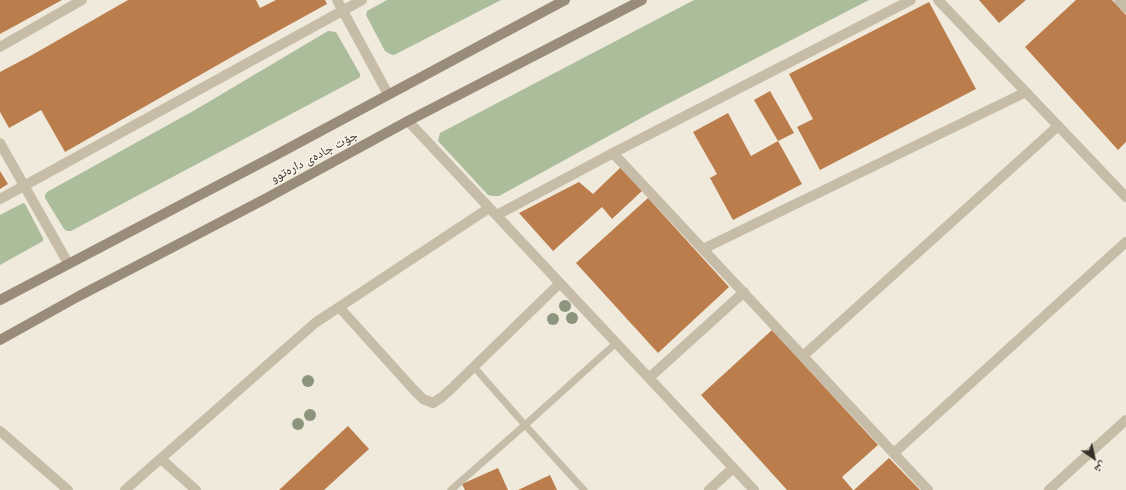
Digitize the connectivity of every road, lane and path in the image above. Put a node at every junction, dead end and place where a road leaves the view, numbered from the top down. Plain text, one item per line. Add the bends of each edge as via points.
1 (82, 0) edge
2 (337, 0) edge
3 (362, 0) edge
4 (565, 0) edge
5 (642, 0) edge
6 (911, 0) edge
7 (938, 0) edge
8 (1119, 0) edge
9 (1126, 8) edge
10 (343, 11) junction
11 (0, 47) edge
12 (1026, 92) junction
13 (388, 94) junction
14 (408, 121) junction
15 (1058, 126) junction
16 (0, 143) edge
17 (613, 153) junction
18 (25, 186) junction
19 (1126, 196) edge
20 (0, 199) edge
21 (489, 208) junction
22 (496, 215) junction
23 (1126, 242) edge
24 (703, 249) junction
25 (68, 264) junction
26 (560, 283) junction
27 (744, 292) junction
28 (0, 300) edge
29 (339, 307) junction
30 (0, 340) edge
31 (616, 343) junction
32 (803, 356) junction
33 (474, 367) junction
34 (649, 378) junction
35 (1126, 420) edge
36 (525, 425) junction
37 (0, 431) edge
38 (894, 453) junction
39 (161, 459) junction
40 (733, 468) junction
41 (68, 490) edge
42 (125, 490) edge
43 (196, 490) edge
44 (451, 490) edge
45 (584, 490) edge
46 (709, 490) edge
47 (754, 490) edge
48 (928, 490) edge
49 (1049, 490) edge

1 - 11 street
2 - 10 street
3 - 10 street
4 - 13 main road, جۆت جادەی دارەتوو
5 - 14 main road, جۆت جادەی دارەتوو
6 - 17 street
7 - 12 street
8 - 9 street
10 - 13 street
10 - 18 street
12 - 15 street
12 - 24 street
13 - 25 main road, جۆت جادەی دارەتوو
14 - 21 street
14 - 30 main road, جۆت جادەی دارەتوو
15 - 19 street
15 - 32 street
16 - 18 street
17 - 22 street
17 - 24 street
18 - 20 street
18 - 25 street
21 - 22 street
21 - 29 street
22 - 26 street
23 - 38 street
24 - 27 street
25 - 28 main road, جۆت جادەی دارەتوو
26 - 31 street
26 - 33 street
27 - 32 street
27 - 34 street
29 - 33 street via 423,399 433,403
29 - 39 street via 315,323
31 - 34 street
31 - 36 lane
32 - 38 street
33 - 36 lane
34 - 40 street
35 - 49 street
36 - 44 lane
36 - 45 lane
37 - 41 street
38 - 48 street
39 - 42 street
39 - 43 street
40 - 46 street
40 - 47 street

